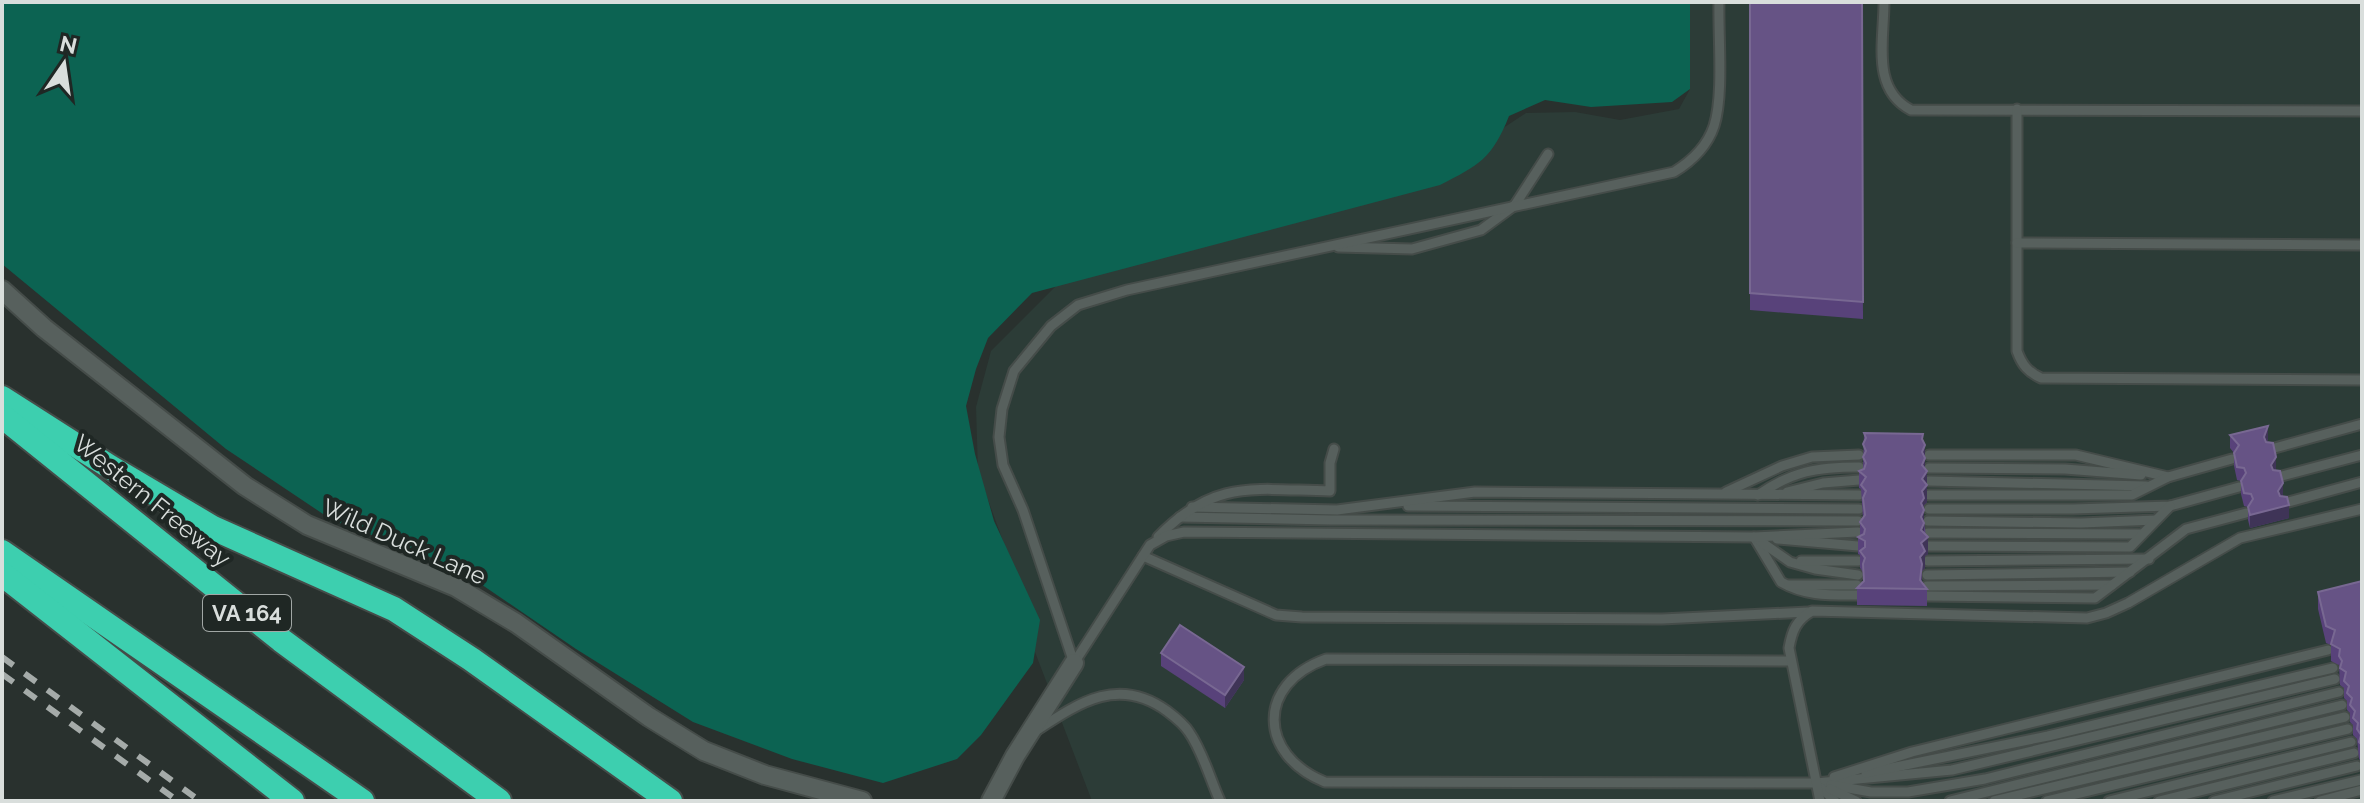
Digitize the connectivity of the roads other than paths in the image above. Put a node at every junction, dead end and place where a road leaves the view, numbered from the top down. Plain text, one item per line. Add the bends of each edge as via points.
1 (1719, 2) edge
2 (1884, 2) edge
3 (2017, 109) junction
4 (2362, 111) edge
5 (1548, 154) dead end
6 (1515, 205) junction
7 (2017, 243) junction
8 (2362, 245) edge
9 (1324, 246) junction
10 (2, 290) edge
11 (2362, 380) edge
12 (2, 398) edge
13 (2, 416) edge
14 (2362, 424) edge
15 (1334, 449) dead end
16 (2271, 449) edge
17 (1859, 455) dead end
18 (1929, 455) dead end
19 (2362, 455) edge
20 (2232, 459) edge
21 (1859, 467) edge
22 (1929, 468) edge
23 (2168, 477) junction
24 (2278, 477) edge
25 (1859, 480) edge
26 (1929, 481) edge
27 (2362, 482) edge
28 (2150, 486) junction
29 (2239, 487) edge
30 (1722, 494) junction
31 (1758, 495) junction
32 (1780, 495) junction
33 (1859, 495) edge
34 (1929, 495) edge
35 (2285, 503) edge
36 (1373, 505) junction
37 (2170, 506) junction
38 (1192, 507) junction
39 (1859, 509) dead end
40 (1929, 509) dead end
41 (2362, 509) edge
42 (2246, 513) edge
43 (1180, 517) junction
44 (2156, 520) junction
45 (1928, 521) dead end
46 (1928, 533) edge
47 (2142, 534) junction
48 (1754, 537) junction
49 (1150, 545) junction
50 (1858, 546) edge
51 (1928, 546) edge
52 (2, 552) edge
53 (1143, 556) junction
54 (2149, 559) junction
55 (1858, 561) edge
56 (1928, 561) edge
57 (1790, 562) junction
58 (2130, 572) junction
59 (2, 574) edge
60 (1812, 611) junction
61 (2328, 650) edge
62 (1791, 661) junction
63 (1074, 663) junction
64 (2333, 668) dead end
65 (2335, 679) dead end
66 (2339, 692) dead end
67 (2342, 705) dead end
68 (2345, 717) dead end
69 (2348, 729) dead end
70 (1027, 737) junction
71 (2351, 742) dead end
72 (2354, 753) dead end
73 (2357, 766) dead end
74 (2361, 780) edge
75 (1816, 783) junction
76 (2362, 790) edge
77 (292, 801) edge
78 (362, 801) edge
79 (499, 801) edge
80 (670, 801) edge
81 (862, 801) edge
82 (991, 801) edge
83 (1220, 801) edge
84 (1820, 801) edge
85 (1835, 801) edge
86 (1856, 801) edge
87 (1950, 801) edge
88 (1994, 801) edge
89 (2047, 801) edge
90 (2109, 801) edge
91 (2159, 801) edge
92 (2214, 801) edge
93 (2273, 801) edge
94 (2320, 801) edge

1 - 6 lane via 1714,126 1691,162 1674,172
2 - 3 lane via 1884,77 1894,99 1911,110
3 - 4 lane
3 - 7 lane
5 - 6 lane
6 - 9 lane
6 - 9 lane via 1481,230 1412,249
7 - 8 lane
7 - 11 lane via 2017,351 2030,373 2041,378
9 - 63 lane via 1078,305 1051,326 1014,371 1002,409 1003,465
10 - 81 street, Wild Duck Lane via 245,486 307,525 456,587 704,751 765,775
12 - 80 highway via 213,528 394,609
13 - 79 highway, Western Freeway / VA 164 via 281,640
14 - 16 lane
15 - 38 lane via 1330,491 1228,491
17 - 30 lane via 1812,457
18 - 23 lane via 2076,455
19 - 24 lane
20 - 23 lane
21 - 31 lane via 1807,470
22 - 23 lane via 2065,469
23 - 28 lane
25 - 32 lane
26 - 28 lane
27 - 35 lane
28 - 34 lane via 2132,495
29 - 37 lane
30 - 31 lane
30 - 36 lane via 1475,492
31 - 32 lane
32 - 33 lane
36 - 38 lane via 1337,510
36 - 39 lane
37 - 40 lane
37 - 44 lane
38 - 43 lane
41 - 60 lane via 2240,538 2128,603 2087,618
42 - 54 lane via 2186,529
43 - 48 lane via 1858,526
43 - 49 lane
44 - 45 lane
44 - 47 lane
46 - 47 lane
47 - 51 lane via 2130,547
48 - 49 lane via 1184,532
48 - 50 lane
48 - 57 lane
48 - 57 lane via 1781,582 1800,592 1857,585
49 - 53 lane
52 - 78 highway
53 - 60 lane via 1276,615 1662,619
53 - 63 lane
54 - 56 lane
54 - 58 lane
55 - 57 lane
58 - 58 lane via 1927,586 2095,598
59 - 77 highway
60 - 62 lane via 1799,619 1791,635
61 - 75 lane via 1912,752
62 - 75 lane
62 - 75 lane via 1326,659 1305,666 1289,680 1274,720 1289,761 1305,775 1325,782
63 - 70 street
64 - 75 lane via 2048,736
65 - 75 lane via 1952,770
66 - 75 lane via 1985,779 1908,792
67 - 87 lane
68 - 88 lane
69 - 89 lane
70 - 82 street
70 - 83 lane via 1101,695 1127,693 1151,700 1189,732
71 - 90 lane
72 - 91 lane
73 - 92 lane
74 - 93 lane
75 - 84 lane
75 - 85 lane
75 - 86 lane
76 - 94 lane

